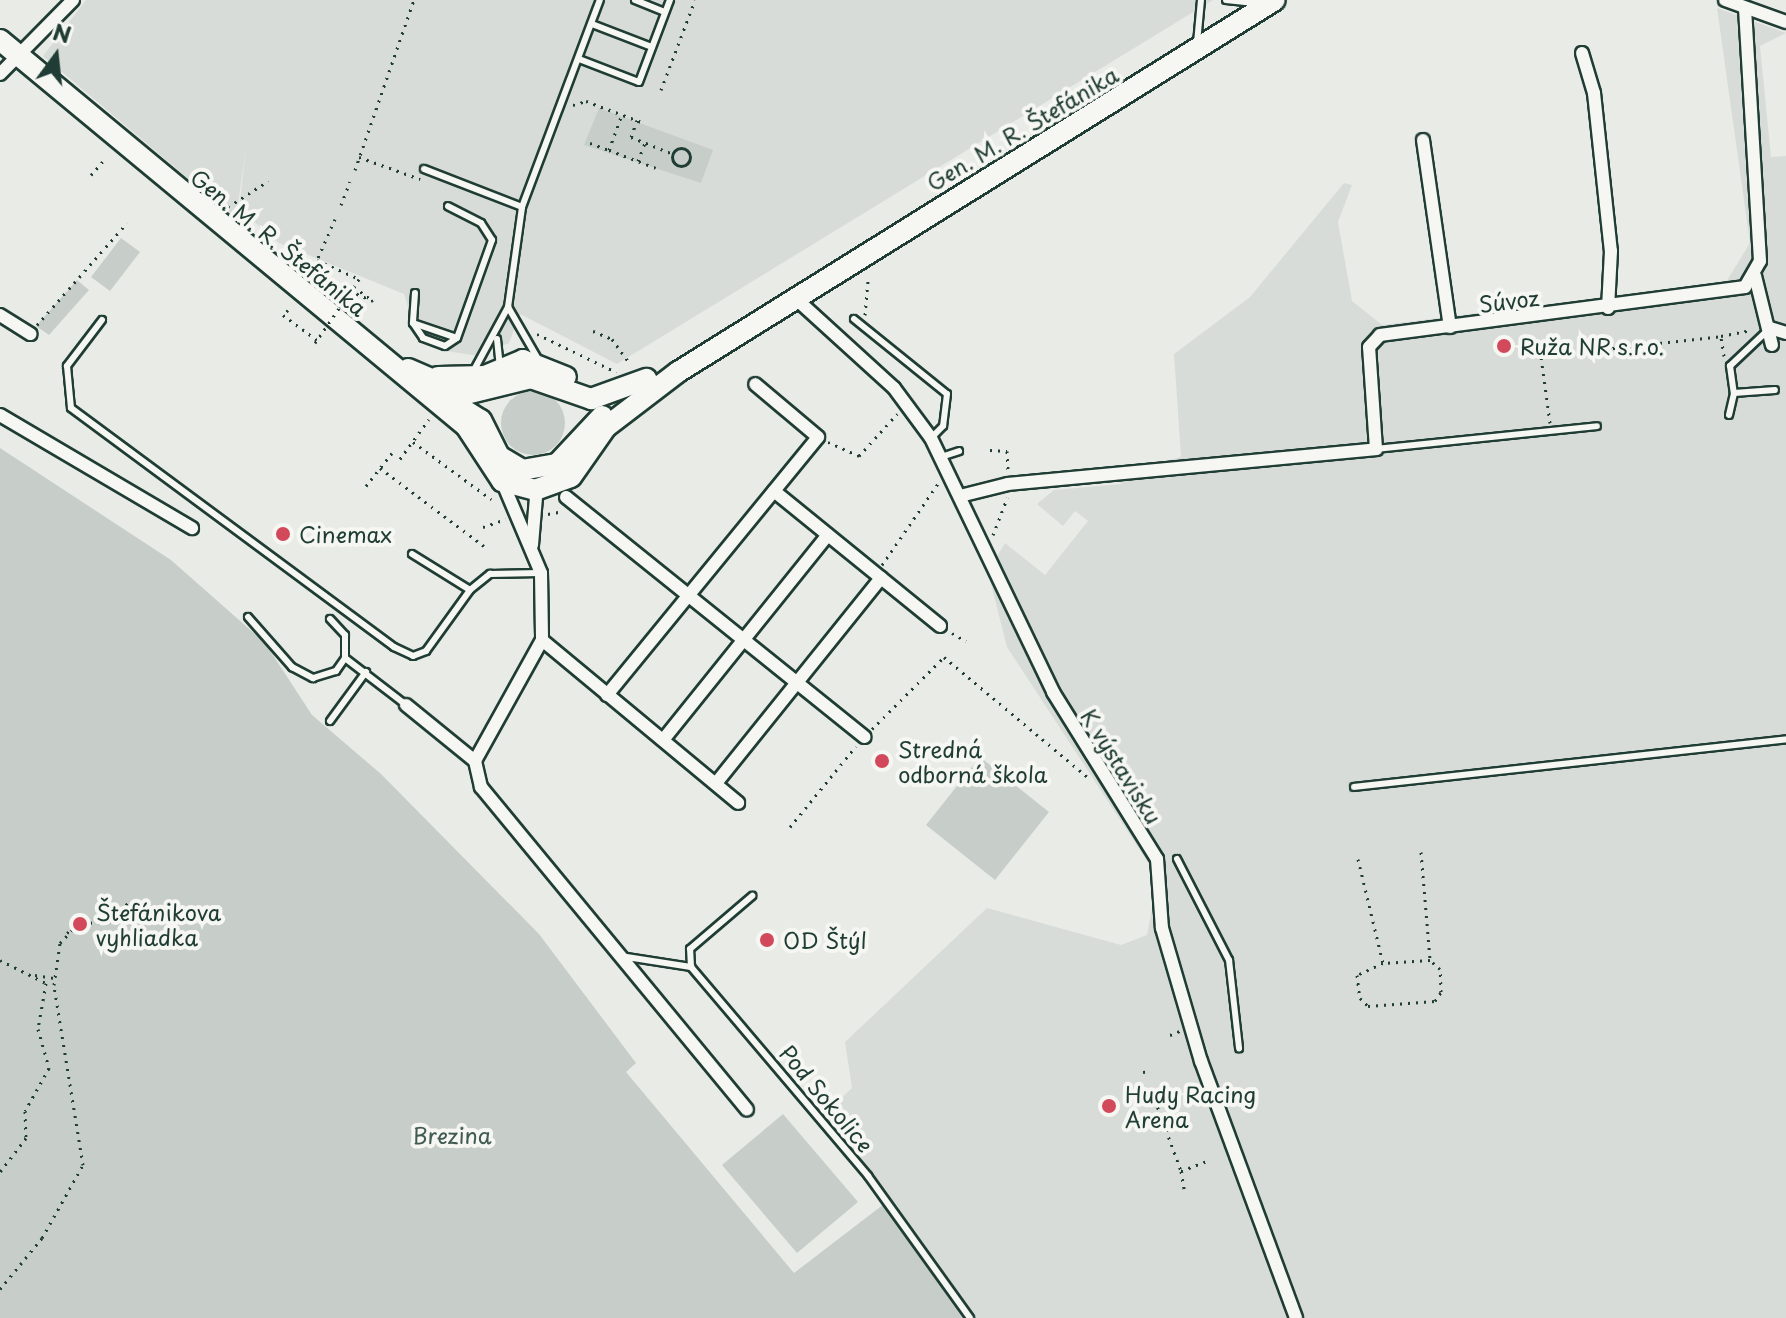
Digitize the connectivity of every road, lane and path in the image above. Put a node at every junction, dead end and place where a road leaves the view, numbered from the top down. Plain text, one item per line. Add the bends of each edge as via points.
1 (73, 0) edge
2 (414, 0) edge
3 (600, 0) edge
4 (635, 0) edge
5 (670, 0) edge
6 (695, 0) edge
7 (1201, 0) edge
8 (1226, 0) edge
9 (1725, 0) edge
10 (1758, 0) edge
11 (1272, 2) edge
12 (1745, 8) junction
13 (665, 12) junction
14 (1786, 22) edge
15 (592, 24) junction
16 (0, 40) edge
17 (652, 47) junction
18 (1195, 49) junction
19 (1582, 53) dead end
20 (19, 59) junction
21 (579, 59) junction
22 (0, 74) edge
23 (661, 90) dead end
24 (622, 115) junction
25 (567, 120) dead end
26 (637, 120) junction
27 (644, 123) dead end
28 (1423, 140) dead end
29 (590, 143) dead end
30 (645, 143) junction
31 (609, 150) junction
32 (673, 154) junction
33 (359, 157) junction
34 (105, 159) dead end
35 (638, 161) junction
36 (656, 168) dead end
37 (424, 169) dead end
38 (355, 170) dead end
39 (91, 175) dead end
40 (268, 181) dead end
41 (350, 182) dead end
42 (425, 182) dead end
43 (341, 205) dead end
44 (448, 206) dead end
45 (228, 207) dead end
46 (522, 207) junction
47 (335, 219) dead end
48 (127, 223) dead end
49 (1755, 276) junction
50 (868, 279) dead end
51 (415, 293) dead end
52 (794, 297) junction
53 (508, 307) junction
54 (1608, 308) junction
55 (288, 310) dead end
56 (0, 315) edge
57 (864, 318) dead end
58 (854, 319) dead end
59 (102, 320) dead end
60 (413, 323) junction
61 (1450, 327) junction
62 (529, 328) dead end
63 (1770, 328) junction
64 (593, 331) dead end
65 (1786, 333) edge
66 (30, 334) joint
67 (1721, 336) junction
68 (457, 338) junction
69 (497, 339) junction
70 (1772, 345) dead end
71 (542, 364) junction
72 (1730, 366) junction
73 (499, 369) junction
74 (461, 379) junction
75 (420, 380) junction
76 (755, 384) dead end
77 (646, 388) junction
78 (566, 390) junction
79 (1775, 390) dead end
80 (492, 392) junction
81 (1734, 393) junction
82 (903, 410) dead end
83 (0, 415) edge
84 (1729, 415) dead end
85 (429, 419) dead end
86 (481, 420) junction
87 (1597, 426) dead end
88 (1551, 430) junction
89 (818, 437) junction
90 (931, 438) junction
91 (413, 442) junction
92 (575, 444) junction
93 (480, 448) junction
94 (1376, 449) junction
95 (990, 450) dead end
96 (959, 451) dead end
97 (392, 453) dead end
98 (941, 457) junction
99 (400, 459) dead end
100 (380, 468) junction
101 (1008, 476) dead end
102 (941, 478) dead end
103 (366, 486) dead end
104 (549, 486) junction
105 (497, 490) junction
106 (774, 491) junction
107 (1008, 494) dead end
108 (960, 496) junction
109 (503, 520) dead end
110 (483, 527) dead end
111 (192, 528) dead end
112 (828, 535) junction
113 (993, 535) dead end
114 (532, 545) junction
115 (484, 546) dead end
116 (412, 554) dead end
117 (541, 573) junction
118 (879, 576) junction
119 (470, 590) junction
120 (688, 596) junction
121 (248, 617) dead end
122 (330, 619) dead end
123 (940, 626) dead end
124 (741, 639) junction
125 (542, 640) junction
126 (345, 658) junction
127 (366, 672) junction
128 (796, 685) junction
129 (607, 695) junction
130 (406, 705) joint
131 (330, 721) dead end
132 (864, 737) junction
133 (1786, 739) edge
134 (663, 740) junction
135 (475, 761) junction
136 (717, 782) junction
137 (1098, 785) dead end
138 (1354, 787) dead end
139 (738, 803) dead end
140 (790, 827) dead end
141 (1421, 852) dead end
142 (1177, 859) dead end
143 (1358, 859) dead end
144 (752, 896) dead end
145 (128, 903) dead end
146 (77, 925) dead end
147 (67, 933) junction
148 (619, 956) junction
149 (0, 960) edge
150 (1430, 960) junction
151 (1383, 963) junction
152 (691, 967) junction
153 (34, 975) junction
154 (55, 978) junction
155 (1239, 1048) dead end
156 (1151, 1071) dead end
157 (1143, 1072) dead end
158 (1152, 1092) dead end
159 (747, 1110) dead end
160 (1210, 1160) dead end
161 (1181, 1171) junction
162 (0, 1172) edge
163 (1185, 1193) dead end
164 (0, 1289) edge
165 (1293, 1317) edge
166 (970, 1318) edge

1 - 20 street
2 - 33 path
3 - 15 lane
4 - 13 lane
5 - 13 lane
6 - 23 path
7 - 18 lane
8 - 11 lane
9 - 12 street
10 - 12 lane
11 - 18 main road, Gen. M. R. Štefánika
12 - 14 street
12 - 49 street
13 - 17 lane
15 - 17 lane
15 - 21 lane
16 - 20 main road
17 - 21 lane via 639,82
18 - 52 main road, Gen. M. R. Štefánika
19 - 54 street via 1594,93 1611,251
20 - 22 street
20 - 75 main road, Gen. M. R. Štefánika via 390,362
21 - 46 lane
24 - 25 path via 580,101
24 - 26 path
24 - 31 path
26 - 27 path
26 - 30 path via 631,137
28 - 61 street
29 - 31 path
30 - 32 path
30 - 35 path
31 - 35 path
32 - 32 path via 678,166 690,160 685,149
33 - 38 path
33 - 42 path
34 - 39 path
35 - 36 path
37 - 46 lane
40 - 45 path
41 - 43 path
44 - 68 lane via 481,223 492,240
46 - 53 lane
47 - 55 path, bridge via 317,260 359,279 354,287 373,301 351,291 316,342 283,315
48 - 66 path
49 - 54 street, Súvoz via 1732,293
49 - 63 street
50 - 57 path
51 - 60 lane
52 - 77 main road, Gen. M. R. Štefánika
52 - 90 street, K výstavisku via 894,388
53 - 69 lane
53 - 71 lane
54 - 61 street, Súvoz
56 - 66 street
58 - 90 lane via 947,394 943,426
59 - 119 lane via 67,366 71,408 394,647 413,656 426,651
60 - 68 lane
60 - 68 lane via 423,338 445,346
61 - 94 street, Súvoz via 1380,335 1369,347
62 - 64 path via 592,365 636,371 612,339
63 - 65 street
63 - 67 path
63 - 70 street
63 - 72 lane
67 - 72 path
67 - 88 path via 1541,356
69 - 73 lane
69 - 74 lane
71 - 73 main road, Gen. M. R. Štefánika via 523,360
71 - 77 main road, Gen. M. R. Štefánika via 594,387
71 - 78 main road
72 - 81 lane
73 - 74 main road, Gen. M. R. Štefánika
73 - 80 lane
74 - 75 main road, Gen. M. R. Štefánika
75 - 80 main road, Gen. M. R. Štefánika via 466,394
75 - 86 main road, Gen. M. R. Štefánika
75 - 93 main road, Gen. M. R. Štefánika via 466,426
76 - 89 street
77 - 78 main road, Gen. M. R. Štefánika via 609,397
77 - 92 main road, Gen. M. R. Štefánika via 602,416
77 - 104 main road, Gen. M. R. Štefánika via 606,427 580,467
78 - 80 main road, Gen. M. R. Štefánika via 531,378
78 - 92 main road via 578,417
79 - 81 lane
80 - 86 main road
81 - 84 lane
82 - 89 path via 859,456
83 - 111 street
85 - 91 path
86 - 93 main road
86 - 104 main road, Gen. M. R. Štefánika via 509,465
87 - 88 lane
88 - 94 lane
89 - 106 street
90 - 98 street, K výstavisku
91 - 99 path
91 - 105 path
92 - 104 main road, Gen. M. R. Štefánika
93 - 105 main road, Gen. M. R. Štefánika
94 - 108 street via 1008,484
95 - 101 path via 1007,451
96 - 98 lane
97 - 100 path
98 - 108 street, K výstavisku
100 - 103 path
100 - 115 path
102 - 118 path
104 - 105 main road
104 - 114 street via 535,516
104 - 120 street
105 - 114 street
106 - 112 street
106 - 120 street
107 - 113 path
108 - 165 street, K výstavisku via 1053,692 1157,859 1162,928 1191,1027
109 - 110 path
112 - 118 street
112 - 124 street
114 - 117 street
116 - 119 lane
117 - 119 lane via 490,574
117 - 125 street
118 - 123 street
118 - 128 street
120 - 124 street
120 - 129 street
121 - 126 lane via 305,677 329,675
122 - 126 lane via 345,635
124 - 128 street
124 - 134 street
125 - 129 street
125 - 135 street
126 - 127 lane
127 - 130 lane
127 - 131 lane
128 - 132 street
128 - 136 street
129 - 134 street
130 - 135 street
132 - 137 path via 944,657
132 - 140 path
133 - 138 lane
134 - 136 street
135 - 148 street via 481,787
136 - 139 street
141 - 150 path
142 - 155 lane via 1229,960
143 - 151 path
144 - 152 lane via 690,949
145 - 147 path via 109,922 82,923
146 - 147 path
147 - 154 path
148 - 152 lane
148 - 159 street
149 - 153 path
150 - 151 path
150 - 151 path via 1440,969 1435,1001 1368,1006 1357,975
152 - 166 lane, Pod Sokolice via 868,1176
153 - 154 path
153 - 162 path via 46,983 38,1029 49,1068 25,1111 26,1138
154 - 164 path via 55,1018 83,1165 42,1238
156 - 157 path
158 - 161 path
160 - 161 path
161 - 163 path

